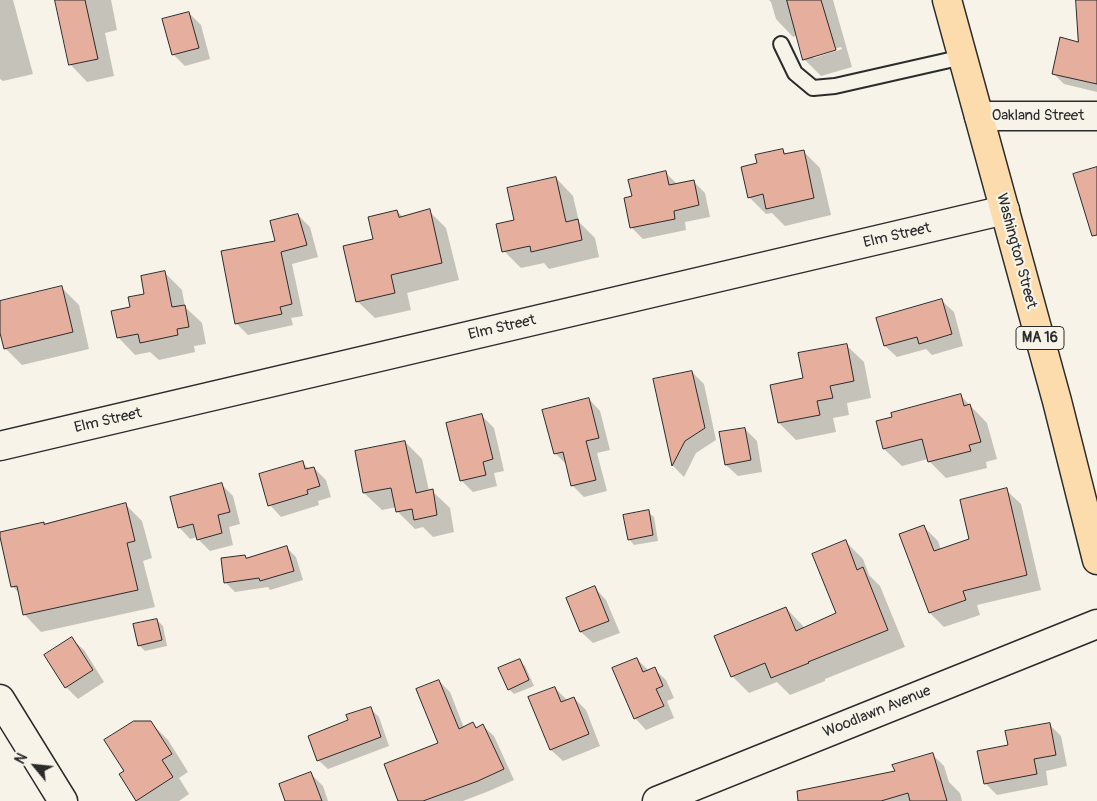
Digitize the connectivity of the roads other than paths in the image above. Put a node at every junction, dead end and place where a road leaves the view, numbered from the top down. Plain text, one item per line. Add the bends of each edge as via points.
1 (947, 0) edge
2 (781, 44) dead end
3 (963, 57) junction
4 (979, 116) junction
5 (1097, 116) edge
6 (1005, 210) junction
7 (0, 446) edge
8 (1097, 560) edge
9 (1097, 624) edge
10 (0, 699) edge
11 (63, 801) edge
12 (658, 801) edge

1 - 3 main road, Washington Street / MA 16
2 - 3 lane via 795,73 813,88
3 - 4 main road, Washington Street / MA 16
4 - 5 street, Oakland Street
4 - 6 main road, Washington Street / MA 16
6 - 7 street, Elm Street
6 - 8 main road, Washington Street / MA 16
9 - 12 street, Woodlawn Avenue
10 - 11 street

